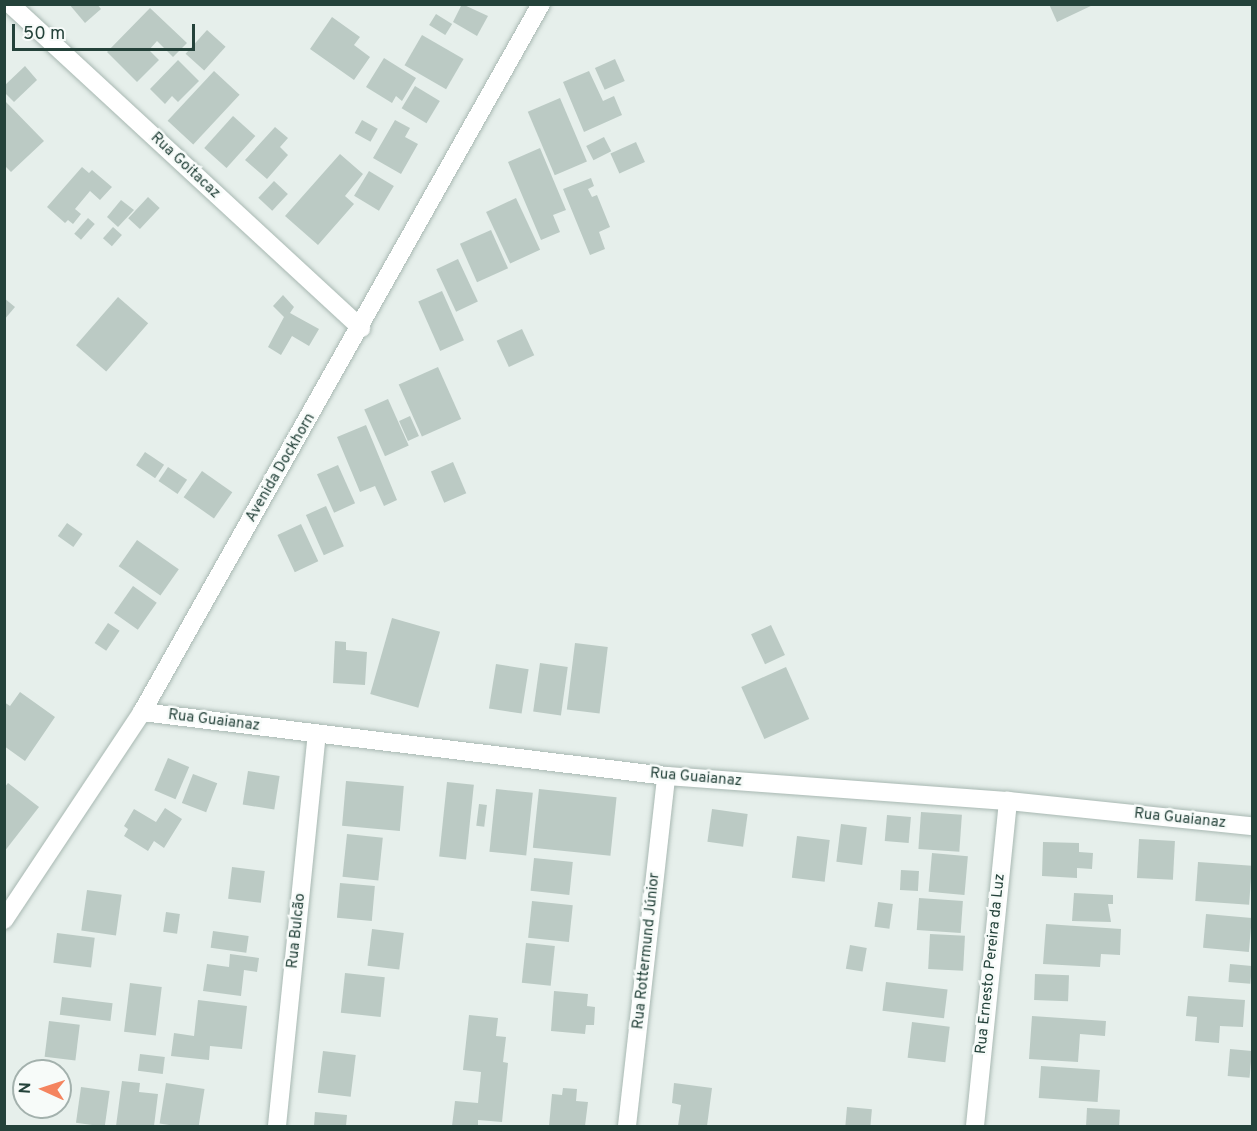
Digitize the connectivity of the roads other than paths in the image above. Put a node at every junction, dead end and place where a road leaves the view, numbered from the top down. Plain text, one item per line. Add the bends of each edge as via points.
1 (10, 4) edge
2 (541, 4) edge
3 (361, 328) junction
4 (142, 712) junction
5 (317, 735) junction
6 (666, 776) junction
7 (1008, 801) junction
8 (1252, 826) edge
9 (4, 920) edge
10 (277, 1126) edge
11 (627, 1126) edge
12 (975, 1126) edge

1 - 3 street, Rua Goitacaz
2 - 3 street, Avenida Dockhorn
3 - 4 street, Avenida Dockhorn
4 - 5 street, Rua Guaianaz
4 - 9 street, Avenida Dockhorn
5 - 6 street, Rua Guaianaz
5 - 10 street, Rua Bulcão
6 - 7 street, Rua Guaianaz
6 - 11 street, Rua Rottermund Júnior
7 - 8 street, Rua Guaianaz
7 - 12 street, Rua Ernesto Pereira da Luz

